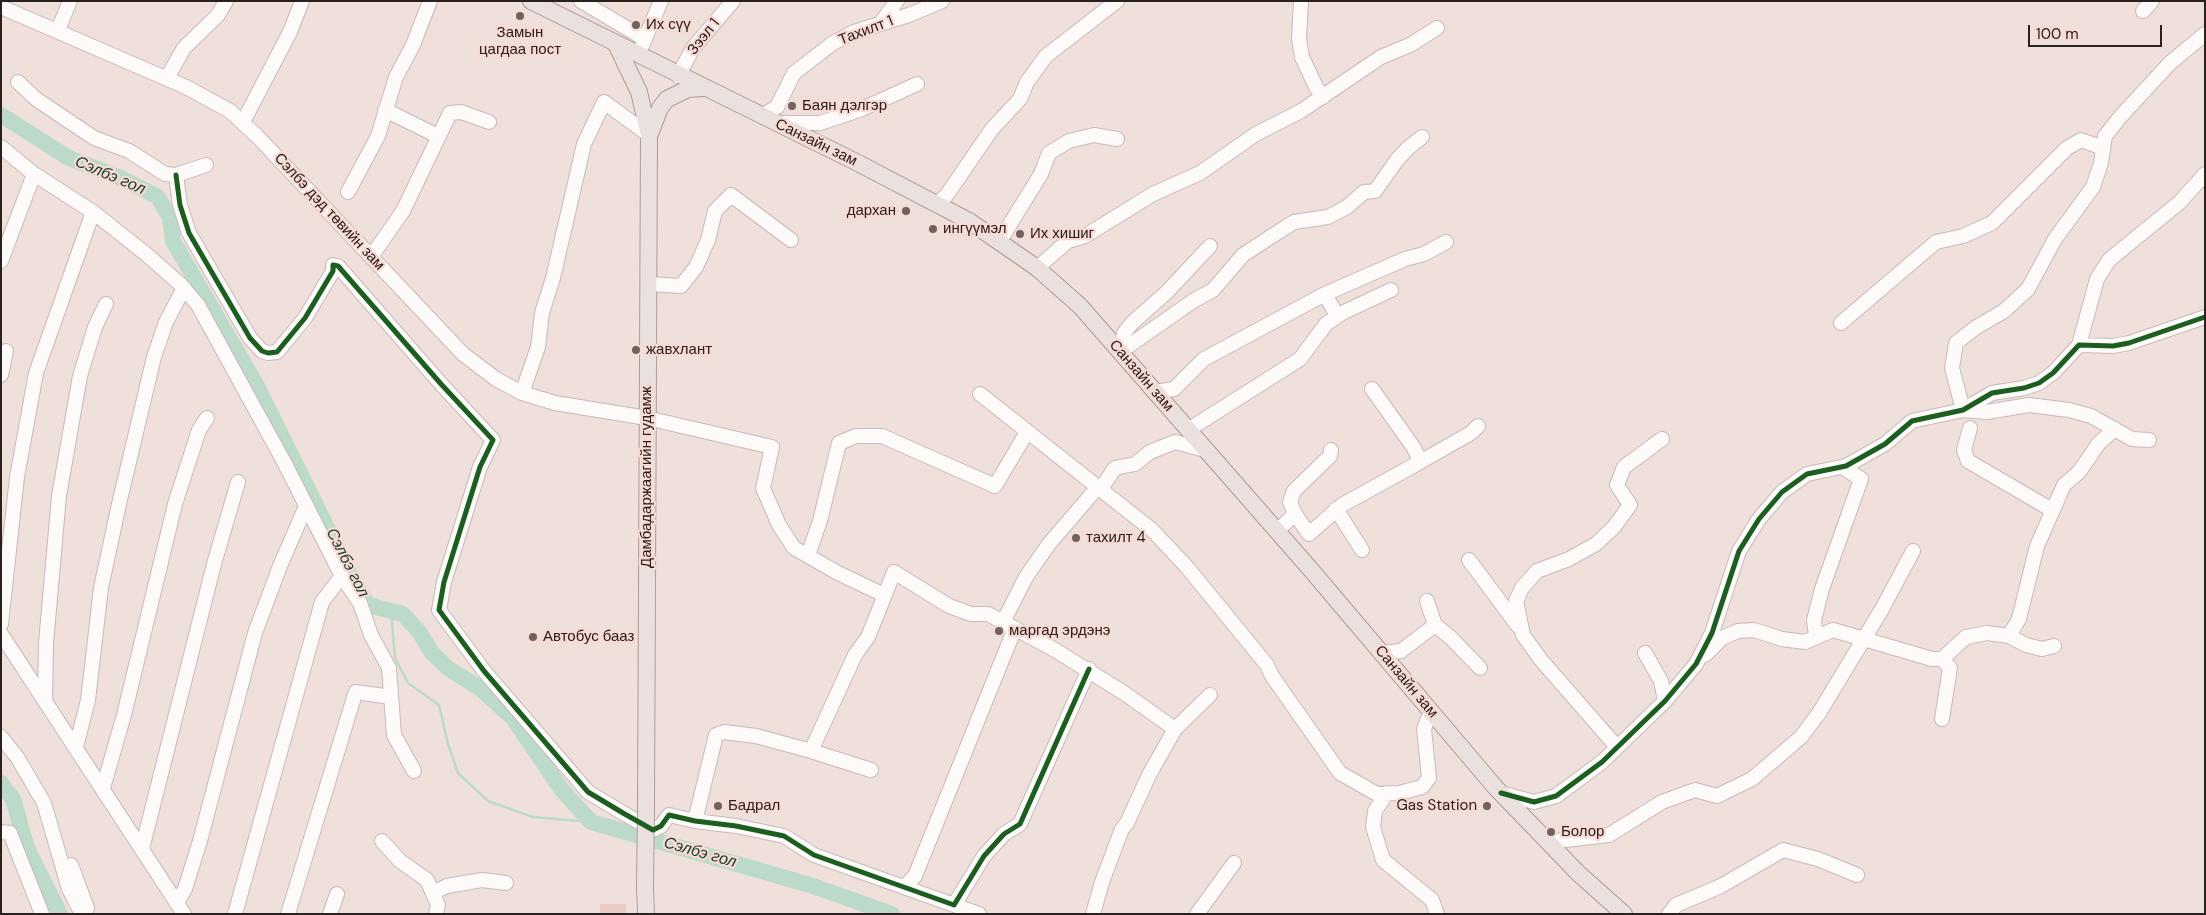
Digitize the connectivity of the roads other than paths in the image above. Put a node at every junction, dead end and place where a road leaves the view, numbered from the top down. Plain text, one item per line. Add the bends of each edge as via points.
1 (70, 1) edge
2 (226, 1) edge
3 (302, 1) edge
4 (430, 1) edge
5 (531, 1) edge
6 (581, 1) edge
7 (662, 1) edge
8 (733, 1) edge
9 (942, 1) edge
10 (1117, 1) edge
11 (1301, 1) edge
12 (890, 5) edge
13 (1, 7) edge
14 (880, 24) junction
15 (1437, 28) dead end
16 (58, 30) junction
17 (2205, 34) edge
18 (645, 39) junction
19 (617, 46) junction
20 (638, 56) junction
21 (678, 76) junction
22 (167, 78) junction
23 (18, 82) dead end
24 (917, 84) dead end
25 (703, 88) junction
26 (1323, 96) junction
27 (385, 110) junction
28 (768, 120) junction
29 (243, 122) junction
30 (489, 122) dead end
31 (649, 135) junction
32 (438, 136) junction
33 (1422, 137) dead end
34 (1117, 139) dead end
35 (1, 147) edge
36 (2103, 148) junction
37 (206, 165) dead end
38 (34, 174) junction
39 (2205, 174) edge
40 (176, 175) junction
41 (348, 192) dead end
42 (936, 204) junction
43 (93, 212) junction
44 (791, 240) dead end
45 (999, 242) junction
46 (1446, 242) dead end
47 (1210, 246) dead end
48 (370, 257) junction
49 (1, 261) edge
50 (1037, 268) junction
51 (648, 284) junction
52 (184, 288) junction
53 (1391, 290) dead end
54 (1325, 294) junction
55 (106, 304) dead end
56 (1337, 316) junction
57 (2205, 317) edge
58 (1841, 323) dead end
59 (2079, 345) junction
60 (6, 351) dead end
61 (1120, 352) junction
62 (1, 375) edge
63 (1372, 389) dead end
64 (1154, 392) junction
65 (522, 393) junction
66 (980, 394) dead end
67 (1963, 410) junction
68 (207, 418) dead end
69 (647, 418) junction
70 (1478, 426) dead end
71 (1970, 428) dead end
72 (2114, 429) junction
73 (1188, 430) junction
74 (1028, 432) junction
75 (1662, 439) dead end
76 (2149, 440) dead end
77 (1206, 450) junction
78 (1331, 450) dead end
79 (1420, 462) junction
80 (1842, 467) junction
81 (238, 482) dead end
82 (1098, 489) junction
83 (306, 506) junction
84 (1336, 509) junction
85 (2052, 510) junction
86 (1296, 514) junction
87 (1276, 531) junction
88 (1362, 550) dead end
89 (1912, 551) dead end
90 (808, 556) junction
91 (1469, 560) dead end
92 (343, 578) junction
93 (884, 595) junction
94 (1427, 601) dead end
95 (1, 624) edge
96 (1009, 625) junction
97 (1435, 625) junction
98 (1, 634) edge
99 (1523, 635) junction
100 (1816, 636) junction
101 (2009, 636) junction
102 (1863, 638) junction
103 (2054, 646) dead end
104 (1382, 653) junction
105 (1645, 653) dead end
106 (1942, 659) junction
107 (1696, 664) junction
108 (1480, 668) dead end
109 (1089, 669) junction
110 (1210, 694) dead end
111 (391, 697) junction
112 (45, 700) junction
113 (1665, 702) junction
114 (1431, 711) junction
115 (1942, 719) dead end
116 (1176, 730) junction
117 (1, 738) edge
118 (1617, 747) junction
119 (76, 748) junction
120 (811, 751) junction
121 (871, 770) dead end
122 (414, 771) dead end
123 (103, 788) junction
124 (1387, 793) junction
125 (1501, 793) junction
126 (695, 821) junction
127 (1, 832) edge
128 (382, 842) dead end
129 (1548, 842) junction
130 (142, 849) junction
131 (1234, 863) dead end
132 (71, 864) dead end
133 (1857, 875) dead end
134 (506, 883) dead end
135 (905, 886) junction
136 (434, 892) junction
137 (337, 894) dead end
138 (954, 905) junction
139 (181, 908) edge
140 (42, 914) edge
141 (82, 914) edge
142 (90, 914) edge
143 (235, 914) edge
144 (288, 914) edge
145 (330, 914) edge
146 (436, 914) edge
147 (646, 914) edge
148 (979, 914) edge
149 (1093, 914) edge
150 (1198, 914) edge
151 (1437, 914) edge
152 (1624, 914) edge
153 (1669, 914) edge

1 - 16 street
2 - 22 street via 218,15 184,48
3 - 29 street via 290,32
4 - 27 street
5 - 19 main road, Санзайн зам
6 - 18 street
7 - 18 street
8 - 21 street, Зээл 1 via 693,48
9 - 14 street, Тахилт 1
10 - 42 street via 1046,56 1027,82 1020,99 992,129 946,196
11 - 26 street via 1299,39 1302,57
12 - 14 street
13 - 16 street, Сэлбэ дэд төвийн зам
14 - 28 street, Тахилт 1 via 833,43 794,73
15 - 26 street via 1410,45 1381,57
16 - 22 street, Сэлбэ дэд төвийн зам
17 - 36 street via 2170,63 2121,116 2105,136
18 - 20 street
19 - 20 main road, Санзайн зам
19 - 31 main road, Дамбадаржаагийн гудамж via 639,92
20 - 21 main road, Санзайн зам
21 - 25 main road, Санзайн зам
22 - 29 street, Сэлбэ дэд төвийн зам via 216,102
23 - 40 street via 36,99 94,138 129,151 164,174
24 - 28 street via 862,109 820,123
25 - 28 main road, Санзайн зам
25 - 31 main road via 688,89 667,99 654,119
26 - 50 street via 1256,134 1200,173 1153,194 1085,236 1068,241
27 - 32 street
27 - 41 street via 378,136
28 - 42 main road, Санзайн зам
29 - 48 street, Сэлбэ дэд төвийн зам
30 - 32 street via 455,112 450,114
31 - 51 main road, Дамбадаржаагийн гудамж
31 - 65 street via 604,102 584,144 542,313 538,347
32 - 48 street via 403,212
33 - 61 street via 1402,154 1374,191 1364,192 1347,207 1328,217 1294,222 1243,255 1213,290
34 - 45 street via 1094,135 1069,141 1049,153 1041,174
35 - 38 street
36 - 58 street via 2081,140 2067,148 1992,223 1963,236 1936,242
36 - 67 street via 2093,186 2055,239 2028,290 2004,312 1956,343 1952,368
37 - 40 street
38 - 43 street
38 - 49 street
39 - 59 street via 2180,202 2109,260 2097,279
40 - 126 street via 180,206 189,233 250,338 262,351 278,352 305,318 333,271 333,265 336,265 493,440 486,450 444,582 440,610 484,671 588,792 653,830 661,826 669,815
42 - 45 main road, Санзайн зам
43 - 52 street
43 - 95 street via 36,373 17,477
44 - 51 street via 730,195 716,211 696,267 681,286
45 - 50 main road, Санзайн зам
46 - 54 street
47 - 61 street via 1167,292 1132,323 1124,333
48 - 65 street, Сэлбэ дэд төвийн зам via 462,354
50 - 61 main road, Санзайн зам via 1080,306
51 - 69 main road, Дамбадаржаагийн гудамж
52 - 83 street via 198,305 220,344
52 - 119 street via 166,322 154,357 101,588 88,700
53 - 56 street
54 - 56 street
54 - 64 street via 1204,359 1174,389
55 - 112 street via 95,327 80,376 59,496 46,644
56 - 73 street via 1317,334 1300,359
57 - 59 street via 2129,343
59 - 67 street via 2039,383 1992,393
60 - 62 street
61 - 64 main road, Санзайн зам
63 - 79 street via 1414,448
64 - 73 main road, Санзайн зам
65 - 69 street, Сэлбэ дэд төвийн зам via 569,407
66 - 74 street
67 - 72 street via 1986,412 2029,405 2069,410 2091,416
67 - 80 street via 1912,421 1885,444
68 - 123 street via 199,430 175,504
69 - 90 street, Сэлбэ дэд төвийн зам via 772,447 763,488 779,525 794,548
69 - 147 main road, Дамбадаржаагийн гудамж, bridge
70 - 79 street
71 - 85 street via 1964,450 1968,461
72 - 76 street via 2132,439
72 - 85 street via 2099,443 2079,472 2067,480
73 - 77 main road, Санзайн зам
74 - 82 street
74 - 90 street via 995,486 882,436 856,436 839,444
75 - 99 street via 1624,467 1617,485 1630,505 1614,527 1589,548 1537,571 1522,588 1516,601
77 - 82 street via 1175,442 1150,452 1135,464 1114,468
77 - 87 main road, Санзайн зам
78 - 86 street via 1330,456 1294,491 1290,502
79 - 84 street
80 - 100 street via 1861,479 1822,589 1814,620
80 - 107 street via 1807,474 1782,492 1759,518 1739,551 1712,633
81 - 130 street
82 - 96 street via 1048,544 1026,577
82 - 124 street via 1152,530 1186,566 1268,665 1272,676 1340,773 1377,794
83 - 92 street
83 - 139 street via 256,633
84 - 86 street via 1309,534
84 - 88 street
85 - 101 street via 2037,546 2018,618
86 - 87 street
87 - 104 main road, Санзайн зам
89 - 102 street
90 - 93 street
91 - 99 street
92 - 111 street via 360,603 371,634 389,668
92 - 143 street via 322,602
93 - 96 street via 894,572 949,606 971,614 988,614
93 - 120 street via 868,637 855,655
94 - 97 street
96 - 109 street
96 - 135 street via 915,876
97 - 104 street via 1401,650
97 - 108 street
98 - 112 street
99 - 118 street
100 - 102 street via 1833,630
100 - 107 street via 1805,642 1754,630 1738,631 1722,638
101 - 103 street via 2042,649
101 - 106 street via 1966,637
102 - 106 street
102 - 129 street via 1801,737 1752,780 1717,796 1696,790 1662,802 1608,835
104 - 114 main road, Санзайн зам
105 - 113 street via 1661,680
106 - 115 street via 1950,668
107 - 113 street
109 - 116 street
109 - 138 street via 1020,824 1004,834 984,856
110 - 116 street
111 - 122 street via 394,735
111 - 144 street via 355,694
112 - 119 street
113 - 118 street
114 - 124 street via 1424,728 1429,778 1422,787
114 - 125 main road, Санзайн зам
116 - 149 street via 1122,829
117 - 141 street via 17,757 44,803 69,889
118 - 125 street via 1556,796 1534,802
119 - 123 street
120 - 121 street
120 - 126 street via 756,736 724,732 716,735
123 - 130 street
124 - 151 street via 1375,811 1373,827 1383,860 1432,900
125 - 129 main road, Санзайн зам
126 - 135 street via 784,836 814,855
127 - 140 street via 10,833
128 - 136 street via 400,861 427,880
129 - 152 main road, Санзайн зам
130 - 139 street
131 - 150 street
132 - 142 street
133 - 153 street via 1783,850 1721,886 1676,905
134 - 136 street via 482,880 447,886
135 - 138 street
136 - 146 street via 438,905
137 - 145 street
138 - 148 street

